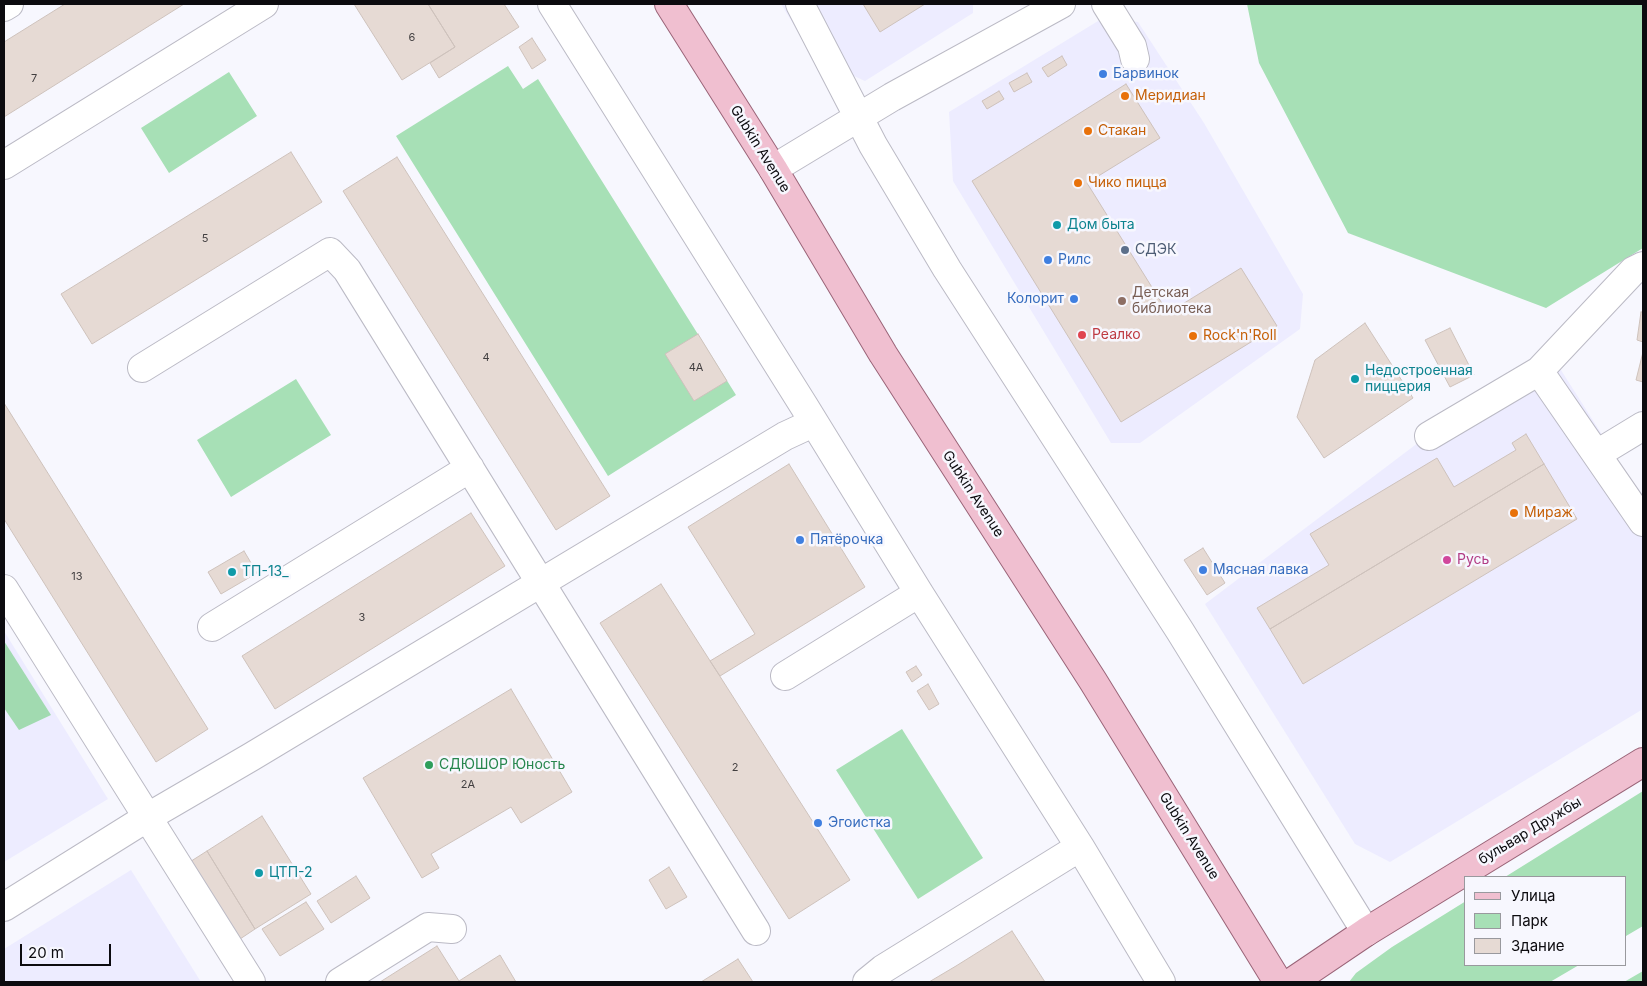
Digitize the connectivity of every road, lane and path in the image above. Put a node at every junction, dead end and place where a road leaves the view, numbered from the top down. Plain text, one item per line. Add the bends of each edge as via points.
1 (9, 4) edge
2 (264, 4) edge
3 (552, 4) edge
4 (669, 4) edge
5 (800, 4) edge
6 (1061, 4) edge
7 (1106, 4) edge
8 (4, 7) edge
9 (1135, 59) dead end
10 (858, 117) junction
11 (4, 165) edge
12 (773, 169) junction
13 (1640, 270) edge
14 (142, 368) dead end
15 (1539, 371) junction
16 (813, 422) junction
17 (1643, 426) edge
18 (1429, 436) dead end
19 (1597, 454) junction
20 (470, 468) junction
21 (1643, 522) edge
22 (541, 582) junction
23 (4, 589) edge
24 (919, 593) junction
25 (212, 627) dead end
26 (785, 676) dead end
27 (1643, 762) edge
28 (148, 817) junction
29 (1080, 847) junction
30 (4, 907) edge
31 (452, 929) dead end
32 (756, 931) dead end
33 (1366, 932) junction
34 (251, 982) edge
35 (340, 982) edge
36 (867, 982) edge
37 (1162, 982) edge
38 (1278, 982) edge
39 (1292, 982) edge

1 - 8 lane
2 - 11 lane
3 - 16 lane
4 - 12 main road, Gubkin Avenue
5 - 10 lane
6 - 10 lane
7 - 9 lane via 1132,46
10 - 12 lane
10 - 33 lane via 948,268
12 - 38 main road, Gubkin Avenue via 883,354 1093,681
13 - 15 lane
14 - 20 lane via 330,252 347,270
15 - 18 lane
15 - 19 lane
16 - 22 lane
16 - 24 lane
17 - 19 lane
19 - 21 lane
20 - 22 lane
20 - 25 lane
22 - 28 lane
22 - 32 lane
23 - 28 lane
24 - 26 lane
24 - 29 lane
27 - 33 main road, бульвар Дружбы
28 - 30 lane
28 - 34 lane
29 - 36 lane
29 - 37 lane
31 - 35 lane via 428,927
33 - 39 main road, бульвар Дружбы

